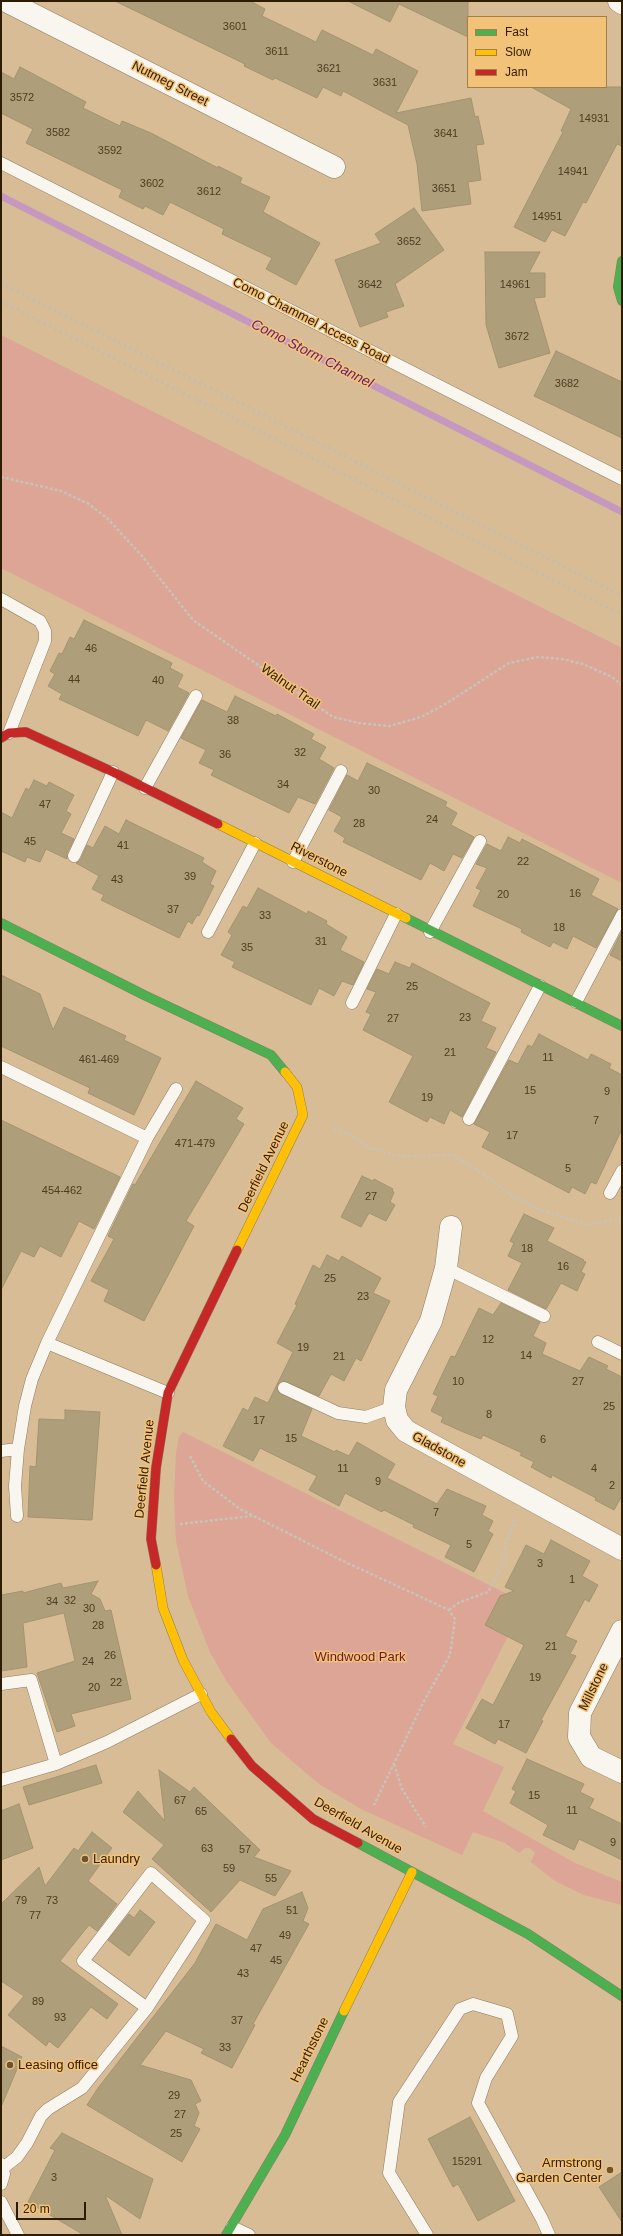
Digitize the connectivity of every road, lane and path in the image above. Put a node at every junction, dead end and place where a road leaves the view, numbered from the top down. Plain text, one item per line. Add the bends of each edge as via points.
1 (6, 1) edge
2 (619, 1) edge
3 (622, 3) edge
4 (1, 163) edge
5 (334, 167) dead end
6 (622, 261) edge
7 (621, 300) edge
8 (1, 477) edge
9 (622, 479) edge
10 (1, 599) edge
11 (622, 685) edge
12 (196, 696) dead end
13 (5, 736) edge
14 (341, 771) dead end
15 (113, 772) junction
16 (145, 788) junction
17 (480, 841) dead end
18 (255, 843) junction
19 (74, 856) dead end
20 (293, 862) junction
21 (396, 914) junction
22 (622, 915) edge
23 (1, 923) edge
24 (208, 932) dead end
25 (430, 932) junction
26 (540, 986) junction
27 (576, 1002) junction
28 (352, 1003) dead end
29 (622, 1026) edge
30 (1, 1067) edge
31 (176, 1089) dead end
32 (469, 1118) dead end
33 (334, 1129) dead end
34 (147, 1138) junction
35 (622, 1171) edge
36 (610, 1193) dead end
37 (622, 1218) edge
38 (451, 1227) dead end
39 (446, 1268) junction
40 (544, 1316) dead end
41 (598, 1342) dead end
42 (47, 1343) junction
43 (622, 1354) edge
44 (284, 1388) dead end
45 (168, 1393) junction
46 (394, 1407) junction
47 (18, 1449) junction
48 (1, 1451) edge
49 (190, 1456) dead end
50 (17, 1516) dead end
51 (253, 1516) junction
52 (518, 1516) dead end
53 (180, 1524) dead end
54 (622, 1549) edge
55 (449, 1610) junction
56 (622, 1631) edge
57 (1, 1684) edge
58 (201, 1694) junction
59 (56, 1764) junction
60 (394, 1764) junction
61 (622, 1772) edge
62 (1, 1780) edge
63 (374, 1805) dead end
64 (426, 1827) dead end
65 (412, 1872) junction
66 (622, 1996) edge
67 (147, 2008) junction
68 (2, 2166) edge
69 (1, 2184) edge
70 (1, 2202) edge
71 (229, 2231) edge
72 (18, 2235) edge
73 (249, 2235) edge
74 (427, 2235) edge
75 (549, 2235) edge

1 - 5 street, Nutmeg Street
2 - 3 street
4 - 9 lane, Como Chammel Access Road
6 - 7 street via 618,287
8 - 11 path, Walnut Trail via 61,491 89,504 109,520 141,555 193,620 333,717 359,724 388,726 421,717 509,662 538,657 583,664
10 - 13 lane via 40,621 45,631 45,641
12 - 16 lane
13 - 15 street, Riverstone via 26,732
14 - 20 lane
15 - 16 street, Riverstone
15 - 19 lane
16 - 18 street, Riverstone
17 - 25 lane
18 - 20 street, Riverstone
18 - 24 lane
20 - 21 street, Riverstone
21 - 25 street, Riverstone
21 - 28 lane
22 - 27 lane
23 - 45 street, Deerfield Avenue via 270,1055 297,1087 304,1116
25 - 26 street, Riverstone
26 - 27 street, Riverstone
26 - 32 lane
27 - 29 street, Riverstone
30 - 34 lane
31 - 34 lane
33 - 37 path via 350,1134 370,1148 398,1156 453,1155 513,1196 538,1209 565,1218 589,1225
34 - 42 lane
35 - 36 lane
38 - 39 street
39 - 40 lane
39 - 46 street via 431,1321 396,1390
41 - 43 lane
42 - 45 lane
42 - 47 lane via 32,1379
44 - 46 lane via 338,1413 366,1417
45 - 58 street, Deerfield Avenue via 156,1468 151,1539 163,1608 183,1660
46 - 54 street, Gladstone via 397,1420 406,1431
47 - 48 lane
47 - 50 lane via 15,1486
49 - 51 path via 203,1481
51 - 53 path
51 - 55 path
52 - 55 path via 505,1545 504,1563 488,1592 460,1602
55 - 60 path via 455,1619 450,1655 424,1701
56 - 61 street, Millstone via 580,1713 580,1737 591,1757
57 - 59 lane via 31,1680
58 - 59 lane via 107,1742
58 - 65 street, Deerfield Avenue via 211,1712 252,1766 313,1819
59 - 62 lane
60 - 63 path
60 - 64 path via 402,1789
65 - 66 street, Deerfield Avenue via 528,1934
65 - 71 street, Hearthstone via 285,2135
67 - 67 lane via 204,1920 151,1873 83,1961
67 - 68 lane via 82,2088 70,2097 55,2103 41,2116 17,2157
68 - 69 lane via 4,2174
70 - 72 lane
71 - 73 lane
74 - 75 lane via 389,2173 399,2102 460,2009 473,2004 507,2014 512,2036 486,2078 478,2103

